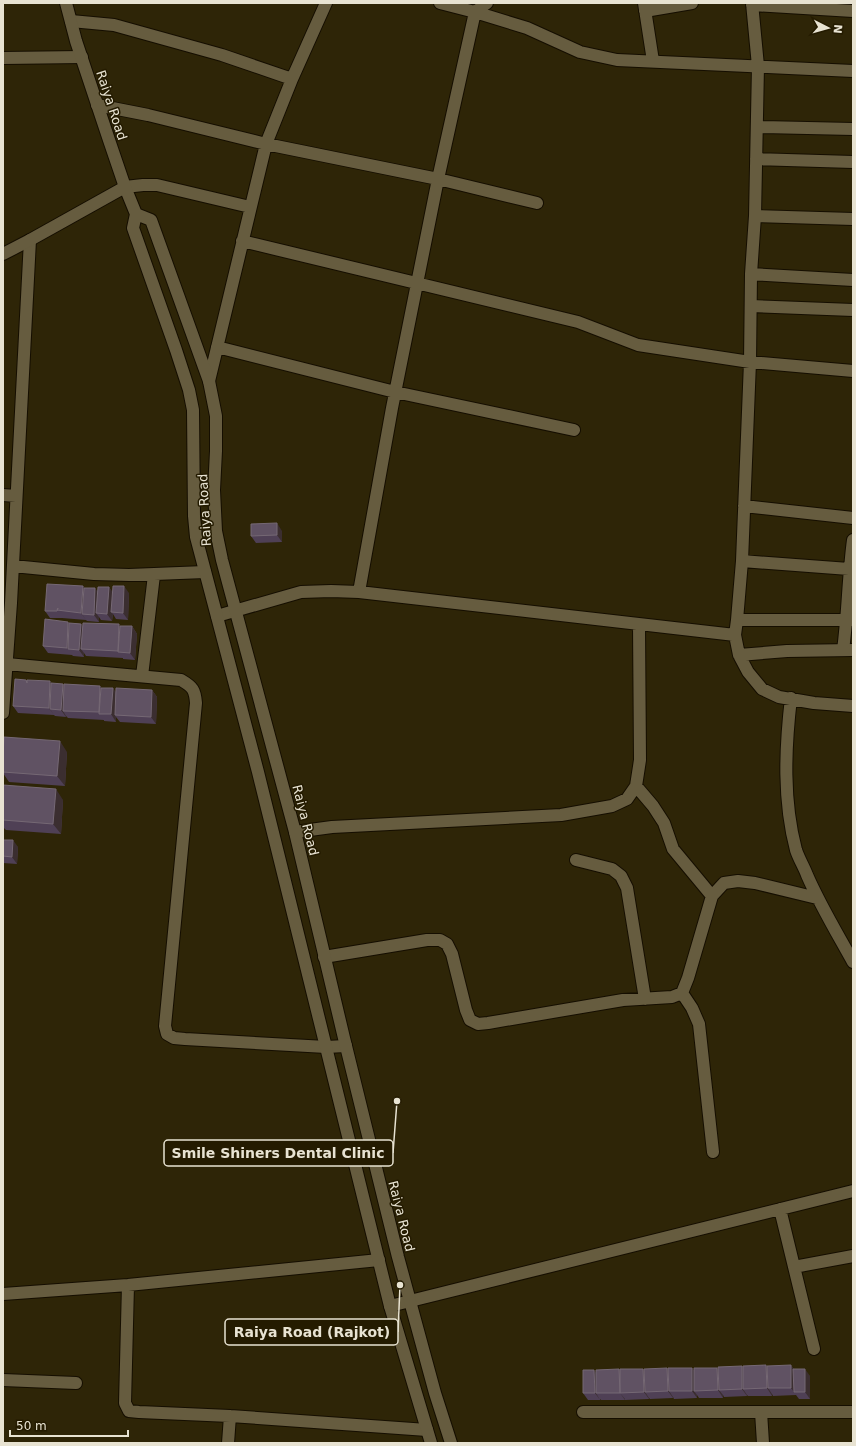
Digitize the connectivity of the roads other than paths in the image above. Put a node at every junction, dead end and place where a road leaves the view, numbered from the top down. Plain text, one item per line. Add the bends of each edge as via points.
1 (66, 3) edge
2 (325, 3) edge
3 (440, 3) edge
4 (486, 3) edge
5 (692, 3) edge
6 (752, 4) edge
7 (644, 7) edge
8 (853, 11) edge
9 (475, 12) junction
10 (71, 21) junction
11 (82, 57) junction
12 (3, 58) edge
13 (653, 62) junction
14 (758, 66) junction
15 (853, 71) edge
16 (292, 79) junction
17 (97, 105) junction
18 (757, 127) junction
19 (853, 129) edge
20 (266, 144) junction
21 (756, 159) junction
22 (853, 162) edge
23 (438, 179) junction
24 (125, 187) junction
25 (537, 203) dead end
26 (250, 207) junction
27 (136, 214) junction
28 (755, 216) junction
29 (853, 220) edge
30 (30, 240) junction
31 (242, 241) junction
32 (3, 254) edge
33 (751, 274) junction
34 (853, 280) edge
35 (417, 283) junction
36 (750, 306) junction
37 (853, 310) edge
38 (217, 347) junction
39 (750, 362) junction
40 (853, 370) edge
41 (209, 381) junction
42 (396, 392) junction
43 (574, 430) dead end
44 (3, 495) edge
45 (16, 496) junction
46 (744, 506) junction
47 (853, 518) edge
48 (853, 540) edge
49 (742, 561) junction
50 (13, 566) junction
51 (849, 569) junction
52 (205, 572) junction
53 (154, 575) junction
54 (359, 592) junction
55 (7, 602) edge
56 (236, 611) junction
57 (217, 616) junction
58 (737, 620) junction
59 (850, 620) edge
60 (639, 625) junction
61 (734, 635) junction
62 (848, 650) edge
63 (739, 655) junction
64 (7, 664) junction
65 (142, 676) junction
66 (791, 698) junction
67 (3, 705) edge
68 (853, 706) edge
69 (3, 713) edge
70 (636, 786) junction
71 (295, 832) junction
72 (576, 860) dead end
73 (712, 896) junction
74 (817, 898) junction
75 (324, 957) junction
76 (853, 962) edge
77 (682, 993) junction
78 (645, 999) junction
79 (346, 1046) junction
80 (326, 1047) junction
81 (713, 1152) dead end
82 (853, 1191) edge
83 (780, 1209) junction
84 (853, 1256) edge
85 (379, 1260) junction
86 (794, 1267) junction
87 (128, 1285) junction
88 (3, 1294) edge
89 (410, 1300) junction
90 (390, 1306) junction
91 (814, 1349) dead end
92 (3, 1380) edge
93 (76, 1383) dead end
94 (583, 1412) dead end
95 (761, 1412) junction
96 (853, 1412) edge
97 (230, 1416) junction
98 (428, 1430) junction
99 (228, 1443) edge
100 (431, 1443) edge
101 (451, 1443) edge
102 (763, 1443) edge

1 - 10 street, Raiya Road
2 - 16 street
3 - 9 street
4 - 9 street
5 - 7 street
6 - 8 street
6 - 14 street
7 - 13 street
9 - 13 street via 527,28 580,52 617,60
9 - 23 street
10 - 11 street, Raiya Road
10 - 16 street via 114,26 222,55
11 - 12 street
11 - 17 street, Raiya Road
13 - 14 street
14 - 15 street
14 - 18 street
16 - 20 street
17 - 20 street
17 - 24 street, Raiya Road
18 - 19 street
18 - 21 street
20 - 23 street
20 - 26 street
21 - 22 street
21 - 28 street
23 - 25 street
23 - 35 street
24 - 26 street via 156,185
24 - 27 street, Raiya Road
24 - 30 street
26 - 31 street
27 - 41 street, Raiya Road via 151,220
27 - 52 street, Raiya Road via 133,228 190,396 193,416 194,516 196,537
28 - 29 street
28 - 33 street
30 - 32 street
30 - 45 street
31 - 35 street
31 - 38 street
33 - 34 street
33 - 36 street
35 - 39 street via 578,322 638,345
35 - 42 street
36 - 37 street
36 - 39 street
38 - 41 street
38 - 42 street
39 - 40 street
39 - 46 street
41 - 56 street, Raiya Road via 216,416 216,531
42 - 43 street
42 - 54 street
44 - 45 street
45 - 50 street
46 - 47 street
46 - 49 street
48 - 51 street
49 - 51 street
49 - 58 street
50 - 53 street via 94,574
50 - 55 street
51 - 59 street
52 - 53 street
52 - 57 street, Raiya Road
53 - 65 street
54 - 56 street via 301,592
54 - 60 street
55 - 64 street
56 - 57 street
56 - 71 street, Raiya Road
57 - 80 street, Raiya Road
58 - 59 street
58 - 61 street
59 - 62 street
60 - 61 street
60 - 70 street via 640,760
61 - 63 street
62 - 63 street
63 - 66 street via 748,672 762,689
64 - 65 street
64 - 67 street
65 - 80 street via 181,680 190,685 195,692 196,703 165,1026 167,1034 185,1039
66 - 68 street via 814,703
66 - 74 street via 786,742 786,786 790,819 797,851
67 - 69 street
70 - 71 street via 627,799 612,806 561,815 332,826
70 - 73 street via 664,824 673,849
71 - 75 street, Raiya Road
72 - 78 street via 612,869 621,876 627,888
73 - 74 street via 724,883 738,881
73 - 77 street
74 - 76 street
75 - 78 street via 440,940 447,944 452,954 470,1020 478,1024 623,1000
75 - 79 street, Raiya Road
77 - 78 street via 672,997
77 - 81 street via 699,1024
79 - 80 street
79 - 89 street, Raiya Road
80 - 85 street, Raiya Road
82 - 83 street
83 - 86 street
83 - 89 street
84 - 86 street
85 - 87 street
85 - 90 street, Raiya Road
86 - 91 street
87 - 88 street
87 - 97 street via 125,1403 129,1411
89 - 90 street
89 - 101 street, Raiya Road
90 - 98 street, Raiya Road
92 - 93 street
94 - 95 street
95 - 96 street
95 - 102 street
97 - 98 street
97 - 99 street
98 - 100 street, Raiya Road

